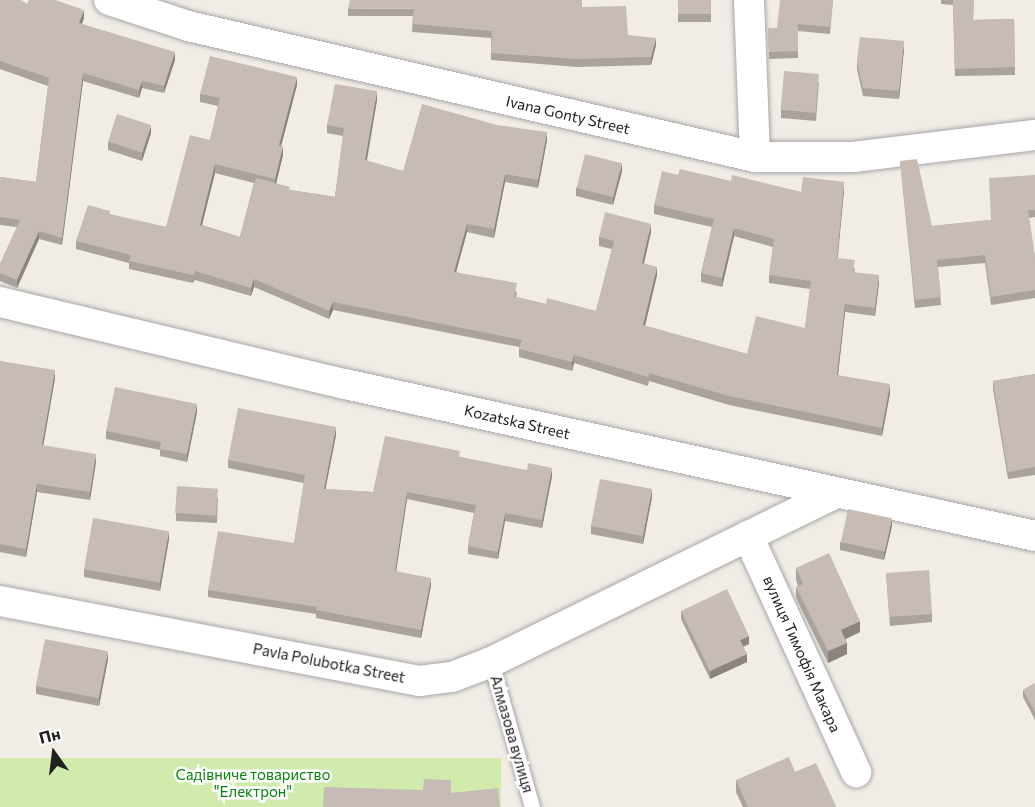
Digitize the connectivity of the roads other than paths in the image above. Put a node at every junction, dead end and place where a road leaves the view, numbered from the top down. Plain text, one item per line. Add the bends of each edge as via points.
1 (109, 0) edge
2 (749, 0) edge
3 (1035, 135) edge
4 (755, 157) junction
5 (0, 302) edge
6 (836, 493) junction
7 (748, 536) junction
8 (1035, 536) edge
9 (0, 601) edge
10 (491, 662) junction
11 (856, 772) dead end
12 (532, 807) edge

1 - 4 street, Ivana Gonty Street via 188,26
2 - 4 street
3 - 4 street, Ivana Gonty Street via 853,157
5 - 6 street, Kozatska Street
6 - 7 street, Pavla Polubotka Street
6 - 8 street, Kozatska Street
7 - 10 street, Pavla Polubotka Street
7 - 11 street, вулиця Тимофія Макара
9 - 10 street, Pavla Polubotka Street via 418,681 452,677
10 - 12 lane, Алмазова вулиця

